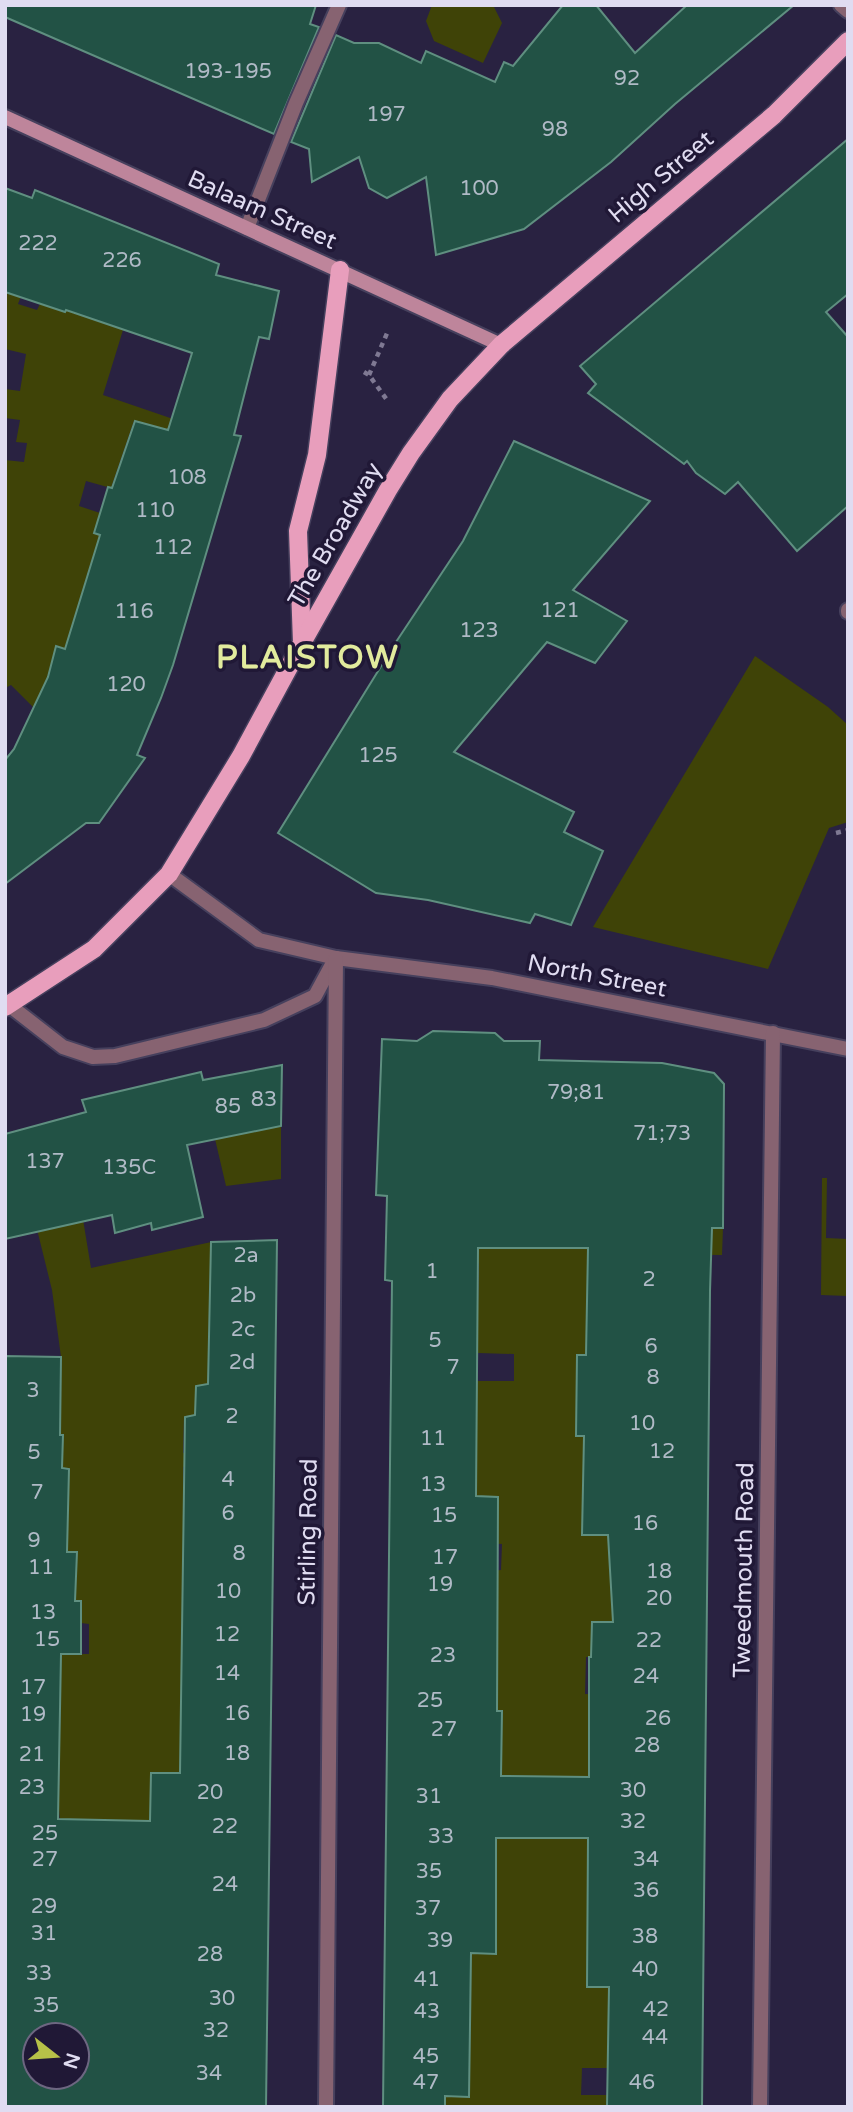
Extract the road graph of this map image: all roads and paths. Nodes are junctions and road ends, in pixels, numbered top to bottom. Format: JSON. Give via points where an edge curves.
{"nodes":[{"id":1,"x":339,"y":5,"type":"edge"},
{"id":2,"x":841,"y":5,"type":"edge"},
{"id":3,"x":848,"y":11,"type":"edge"},
{"id":4,"x":848,"y":41,"type":"edge"},
{"id":5,"x":5,"y":117,"type":"edge"},
{"id":6,"x":247,"y":228,"type":"junction"},
{"id":7,"x":340,"y":270,"type":"junction"},
{"id":8,"x":390,"y":328,"type":"dead end"},
{"id":9,"x":501,"y":345,"type":"junction"},
{"id":10,"x":358,"y":369,"type":"dead end"},
{"id":11,"x":369,"y":375,"type":"junction"},
{"id":12,"x":387,"y":400,"type":"dead end"},
{"id":13,"x":302,"y":643,"type":"junction"},
{"id":14,"x":848,"y":830,"type":"edge"},
{"id":15,"x":836,"y":833,"type":"dead end"},
{"id":16,"x":169,"y":874,"type":"junction"},
{"id":17,"x":336,"y":958,"type":"junction"},
{"id":18,"x":7,"y":1006,"type":"edge"},
{"id":19,"x":773,"y":1033,"type":"junction"},
{"id":20,"x":848,"y":1049,"type":"edge"},
{"id":21,"x":326,"y":2107,"type":"edge"},
{"id":22,"x":760,"y":2107,"type":"edge"}],
"edges":[{"from":1,"to":6,"type":"street"},
{"from":2,"to":3,"type":"street"},
{"from":4,"to":9,"type":"main road","name":"High Street","via":[[775,115]]},
{"from":5,"to":6,"type":"main road","name":"Balaam Street"},
{"from":6,"to":7,"type":"main road","name":"Balaam Street"},
{"from":7,"to":9,"type":"main road","name":"Balaam Street"},
{"from":7,"to":13,"type":"main road","via":[[317,455],[298,531]]},
{"from":8,"to":11,"type":"path"},
{"from":9,"to":13,"type":"main road","name":"The Broadway","via":[[450,399],[411,453]]},
{"from":10,"to":11,"type":"path"},
{"from":11,"to":12,"type":"path"},
{"from":13,"to":16,"type":"main road","name":"The Broadway","via":[[241,756]]},
{"from":14,"to":15,"type":"path"},
{"from":16,"to":17,"type":"street","name":"North Street","via":[[259,940]]},
{"from":16,"to":18,"type":"main road","via":[[94,949]]},
{"from":17,"to":18,"type":"street","via":[[315,996],[264,1020],[116,1056],[93,1057],[63,1047]]},
{"from":17,"to":19,"type":"street","name":"North Street","via":[[492,978]]},
{"from":17,"to":21,"type":"street","name":"Stirling Road"},
{"from":19,"to":20,"type":"street","name":"North Street"},
{"from":19,"to":22,"type":"street","name":"Tweedmouth Road"}]}
